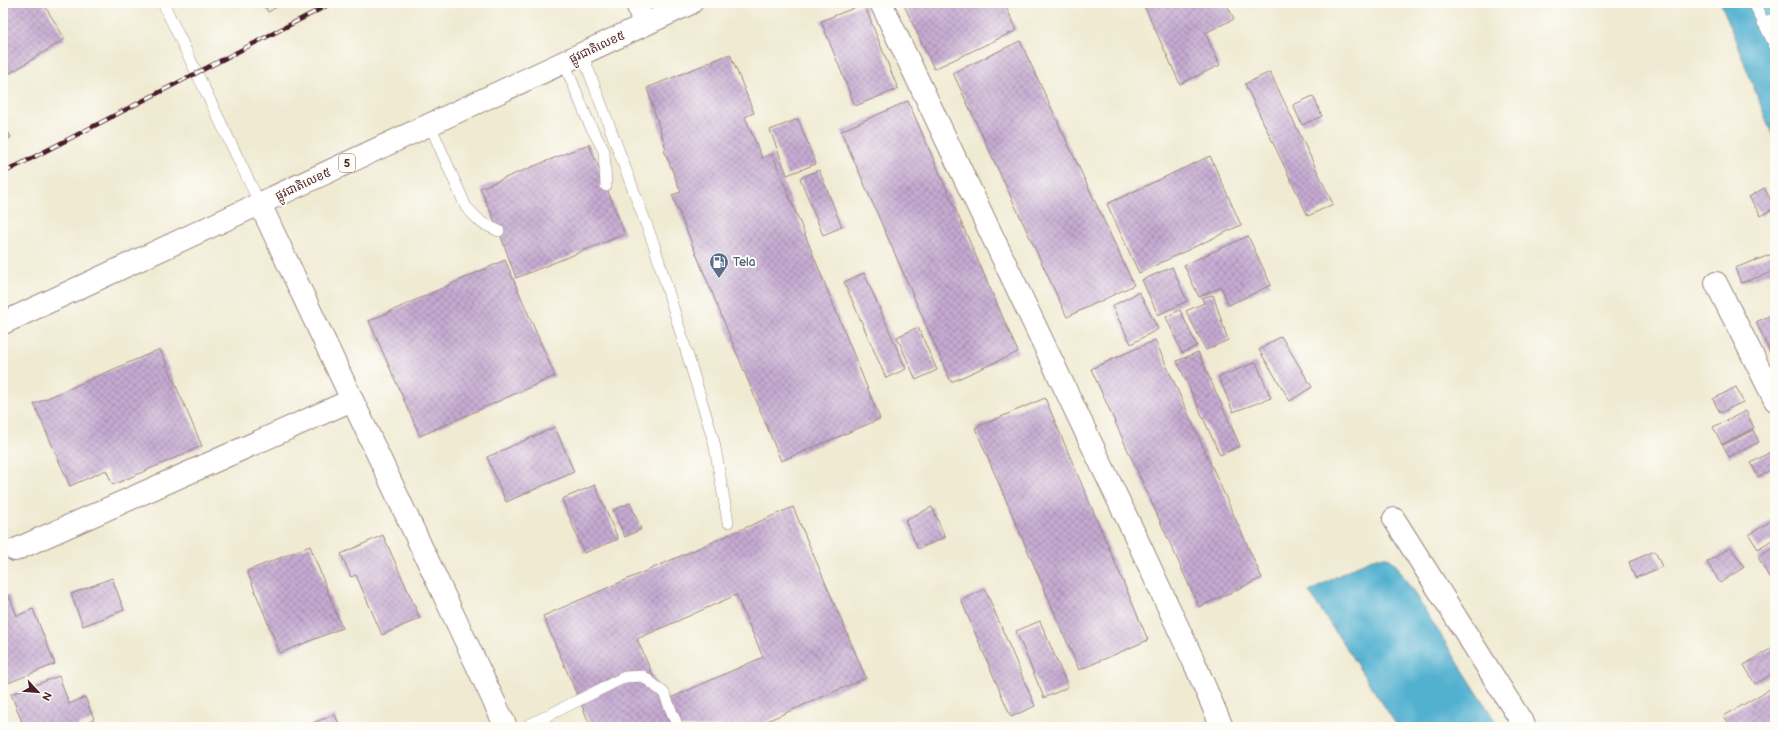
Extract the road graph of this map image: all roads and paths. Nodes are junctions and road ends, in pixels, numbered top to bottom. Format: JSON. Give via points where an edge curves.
{"nodes":[{"id":1,"x":163,"y":3,"type":"edge"},
{"id":2,"x":637,"y":3,"type":"edge"},
{"id":3,"x":691,"y":3,"type":"edge"},
{"id":4,"x":881,"y":3,"type":"edge"},
{"id":5,"x":1754,"y":3,"type":"edge"},
{"id":6,"x":1775,"y":18,"type":"edge"},
{"id":7,"x":1763,"y":23,"type":"junction"},
{"id":8,"x":644,"y":25,"type":"junction"},
{"id":9,"x":1775,"y":46,"type":"edge"},
{"id":10,"x":573,"y":58,"type":"junction"},
{"id":11,"x":430,"y":124,"type":"junction"},
{"id":12,"x":606,"y":186,"type":"dead end"},
{"id":13,"x":260,"y":204,"type":"junction"},
{"id":14,"x":499,"y":231,"type":"dead end"},
{"id":15,"x":1716,"y":283,"type":"dead end"},
{"id":16,"x":3,"y":323,"type":"edge"},
{"id":17,"x":352,"y":400,"type":"junction"},
{"id":18,"x":1775,"y":400,"type":"edge"},
{"id":19,"x":1394,"y":519,"type":"dead end"},
{"id":20,"x":728,"y":522,"type":"dead end"},
{"id":21,"x":15,"y":550,"type":"dead end"},
{"id":22,"x":506,"y":727,"type":"edge"},
{"id":23,"x":525,"y":727,"type":"edge"},
{"id":24,"x":678,"y":727,"type":"edge"},
{"id":25,"x":1222,"y":727,"type":"edge"},
{"id":26,"x":1525,"y":727,"type":"edge"}],
"edges":[{"from":1,"to":13,"type":"lane"},
{"from":2,"to":8,"type":"main road"},
{"from":3,"to":8,"type":"main road","name":"ផ្លូវជាតិលេខ៥","number":"5"},
{"from":4,"to":25,"type":"main road","via":[[1136,538]]},
{"from":5,"to":7,"type":"lane"},
{"from":6,"to":7,"type":"lane"},
{"from":7,"to":9,"type":"lane"},
{"from":8,"to":10,"type":"main road","name":"ផ្លូវជាតិលេខ៥","number":"5"},
{"from":10,"to":11,"type":"main road","name":"ផ្លូវជាតិលេខ៥","number":"5"},
{"from":10,"to":12,"type":"lane","via":[[589,123],[604,151]]},
{"from":10,"to":20,"type":"lane","via":[[657,252],[714,442]]},
{"from":11,"to":13,"type":"main road","name":"ផ្លូវជាតិលេខ៥","number":"5"},
{"from":11,"to":14,"type":"lane","via":[[466,207],[482,223]]},
{"from":13,"to":16,"type":"main road","name":"ផ្លូវជាតិលេខ៥","number":"5"},
{"from":13,"to":17,"type":"main road"},
{"from":15,"to":18,"type":"main road"},
{"from":17,"to":21,"type":"main road"},
{"from":17,"to":22,"type":"main road"},
{"from":19,"to":26,"type":"main road"},
{"from":23,"to":24,"type":"lane","via":[[625,677],[643,676],[664,693]]}]}
